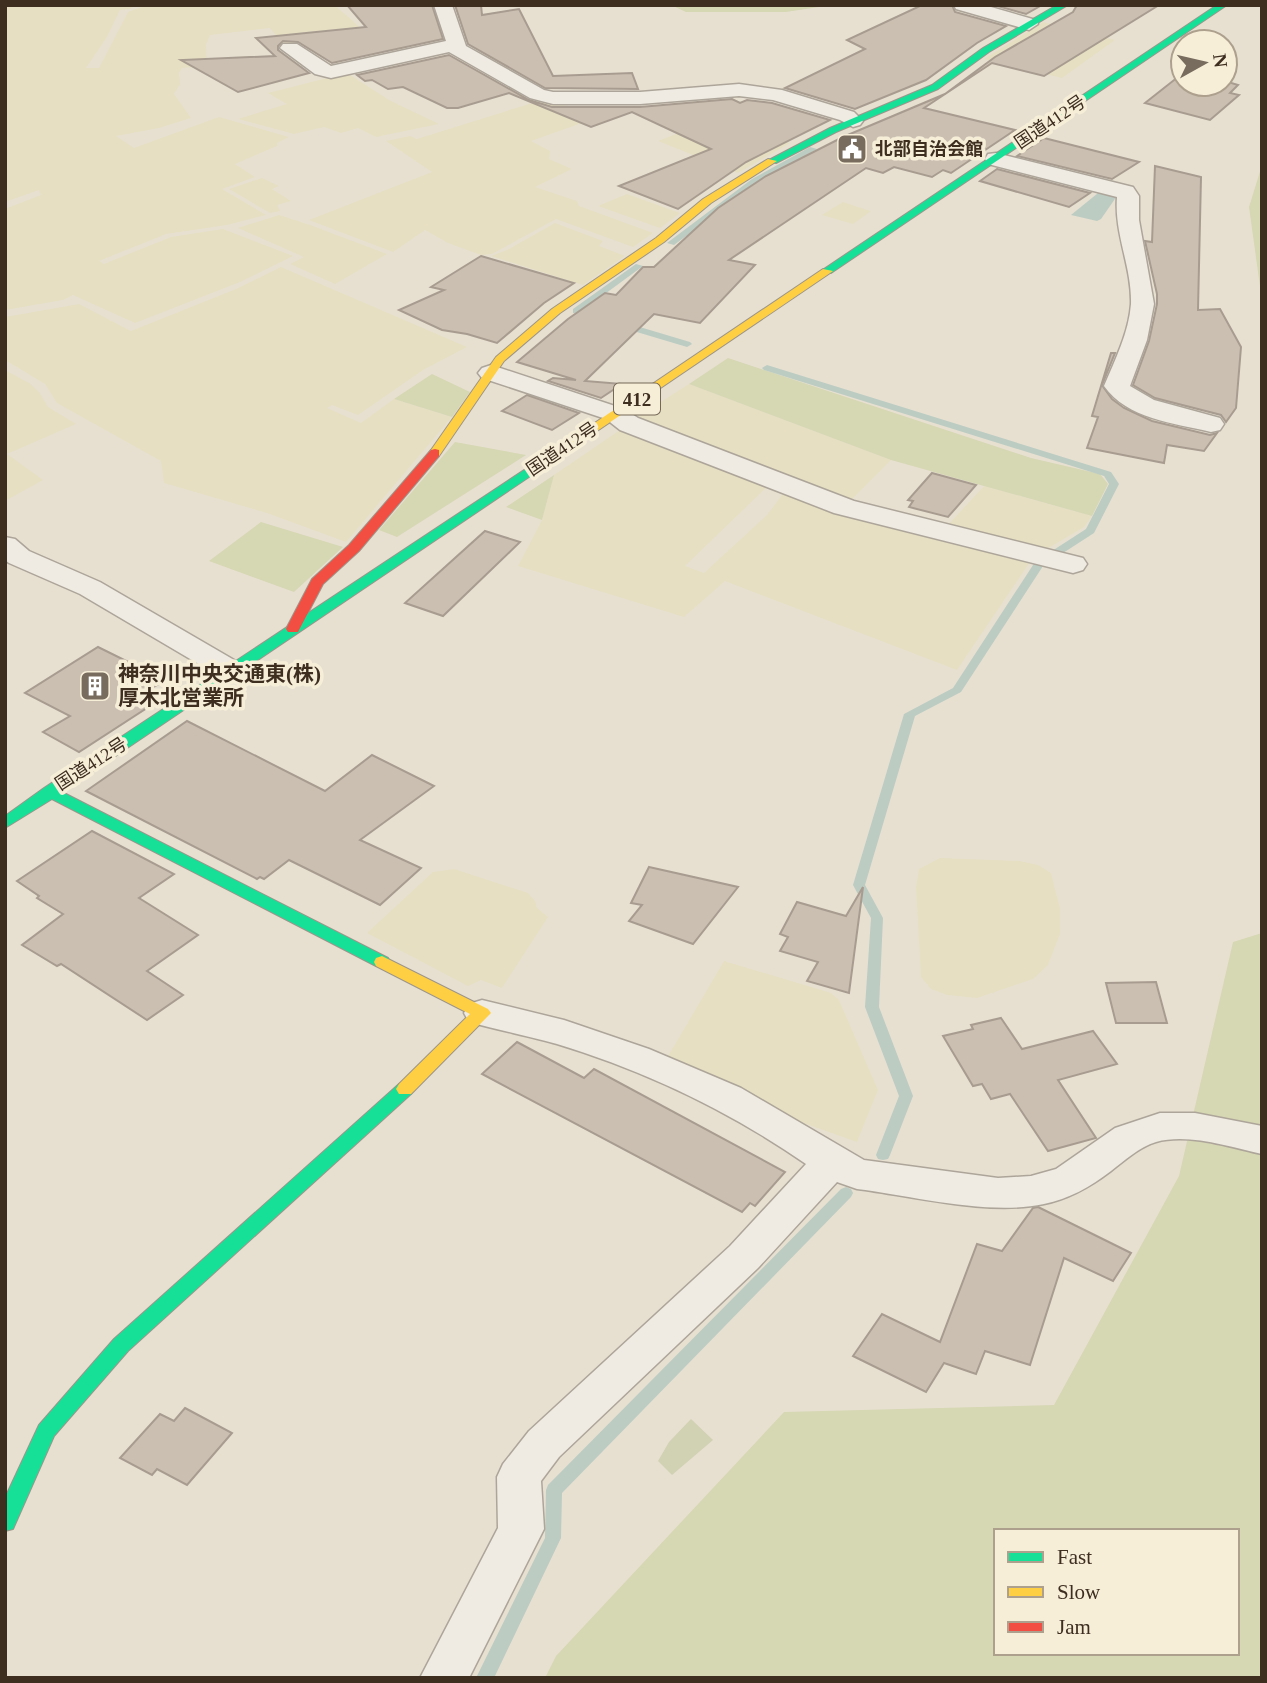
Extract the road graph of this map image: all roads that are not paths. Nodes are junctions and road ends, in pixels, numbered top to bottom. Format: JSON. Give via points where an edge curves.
{"nodes":[{"id":1,"x":443,"y":5,"type":"edge"},
{"id":2,"x":963,"y":5,"type":"edge"},
{"id":3,"x":1064,"y":5,"type":"edge"},
{"id":4,"x":1223,"y":5,"type":"edge"},
{"id":5,"x":1029,"y":24,"type":"junction"},
{"id":6,"x":454,"y":46,"type":"junction"},
{"id":7,"x":290,"y":48,"type":"dead end"},
{"id":8,"x":853,"y":121,"type":"junction"},
{"id":9,"x":996,"y":159,"type":"junction"},
{"id":10,"x":491,"y":373,"type":"junction"},
{"id":11,"x":615,"y":414,"type":"junction"},
{"id":12,"x":1212,"y":424,"type":"dead end"},
{"id":13,"x":5,"y":545,"type":"edge"},
{"id":14,"x":1060,"y":560,"type":"dead end"},
{"id":15,"x":293,"y":629,"type":"junction"},
{"id":16,"x":230,"y":670,"type":"junction"},
{"id":17,"x":49,"y":791,"type":"junction"},
{"id":18,"x":5,"y":823,"type":"edge"},
{"id":19,"x":482,"y":1013,"type":"junction"},
{"id":20,"x":1262,"y":1140,"type":"edge"},
{"id":21,"x":832,"y":1162,"type":"junction"},
{"id":22,"x":5,"y":1522,"type":"edge"},
{"id":23,"x":444,"y":1678,"type":"edge"}],
"edges":[{"from":1,"to":6,"type":"street","via":[[452,23]]},
{"from":2,"to":5,"type":"street"},
{"from":3,"to":5,"type":"main road"},
{"from":4,"to":9,"type":"main road","name":"国道412号","number":"412"},
{"from":5,"to":8,"type":"main road","via":[[934,87]]},
{"from":6,"to":7,"type":"street","via":[[331,72]]},
{"from":6,"to":8,"type":"street","via":[[542,96],[629,98],[739,90],[792,99]]},
{"from":8,"to":10,"type":"main road","via":[[779,156],[722,190],[660,240],[556,311],[500,359]]},
{"from":9,"to":11,"type":"main road","name":"国道412号","number":"412"},
{"from":9,"to":12,"type":"street","via":[[1125,192],[1125,214],[1143,295],[1119,392],[1133,402]]},
{"from":10,"to":11,"type":"street"},
{"from":10,"to":15,"type":"main road","via":[[410,485],[317,582]]},
{"from":11,"to":14,"type":"street","via":[[629,424],[844,507]]},
{"from":11,"to":15,"type":"main road","name":"国道412号","number":"412"},
{"from":13,"to":16,"type":"street","via":[[19,557],[90,588]]},
{"from":15,"to":16,"type":"main road","name":"国道412号","number":"412"},
{"from":16,"to":17,"type":"main road","name":"国道412号","number":"412"},
{"from":17,"to":18,"type":"main road","name":"国道412号","number":"412"},
{"from":17,"to":19,"type":"main road"},
{"from":19,"to":21,"type":"street","via":[[636,1058],[728,1098]]},
{"from":19,"to":22,"type":"main road","via":[[410,1084],[121,1345],[46,1431]]},
{"from":20,"to":21,"type":"street","via":[[1195,1126],[1146,1132],[1132,1136],[1072,1179],[1049,1189],[1019,1192],[857,1174]]},
{"from":21,"to":23,"type":"street","via":[[744,1257],[544,1444],[519,1477],[521,1529]]}]}
